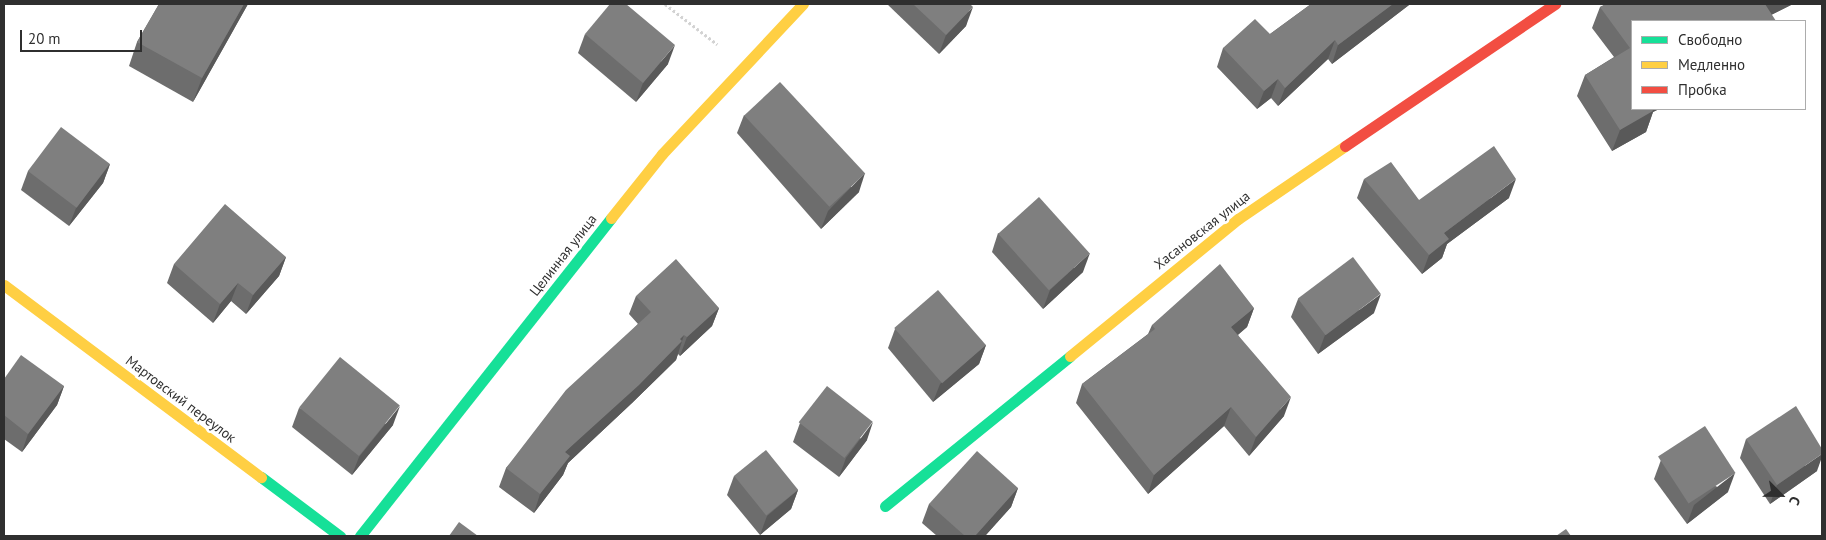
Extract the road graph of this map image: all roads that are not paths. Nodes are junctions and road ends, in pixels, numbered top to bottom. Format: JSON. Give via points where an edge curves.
{"nodes":[{"id":1,"x":803,"y":4,"type":"edge"},
{"id":2,"x":1555,"y":4,"type":"edge"},
{"id":3,"x":4,"y":285,"type":"edge"},
{"id":4,"x":885,"y":506,"type":"dead end"},
{"id":5,"x":340,"y":536,"type":"edge"},
{"id":6,"x":360,"y":536,"type":"edge"}],
"edges":[{"from":1,"to":6,"type":"street","name":"Целинная улица","via":[[662,154]]},
{"from":2,"to":4,"type":"street","name":"Хасановская улица","via":[[1238,219]]},
{"from":3,"to":5,"type":"street","name":"Мартовский переулок"}]}
